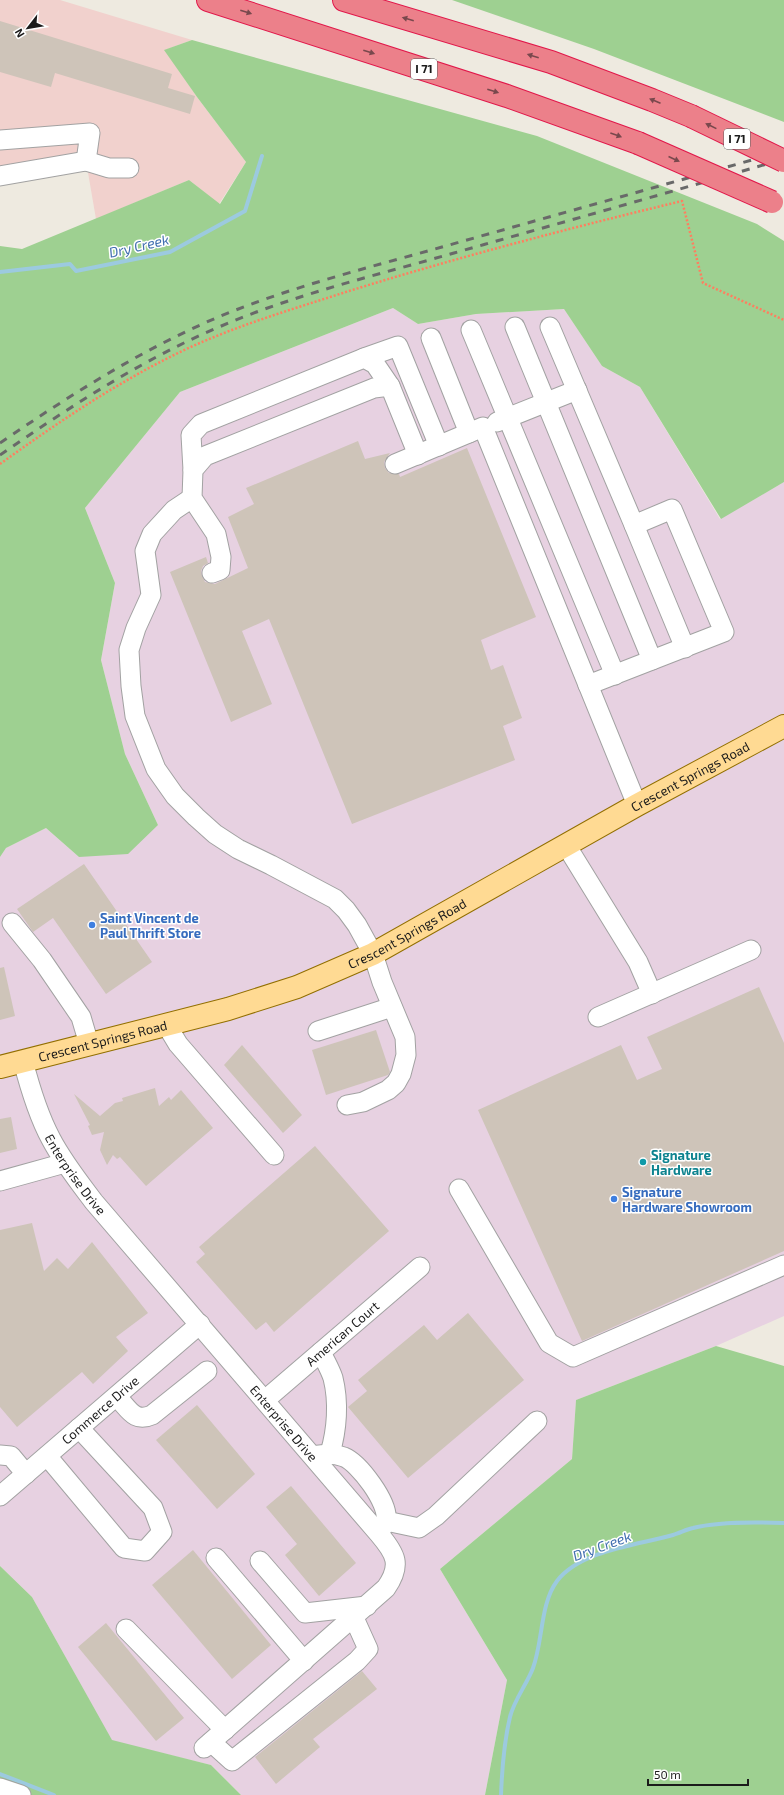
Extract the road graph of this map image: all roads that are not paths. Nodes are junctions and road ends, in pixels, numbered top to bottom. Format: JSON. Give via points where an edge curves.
{"nodes":[{"id":1,"x":208,"y":0,"type":"edge"},
{"id":2,"x":344,"y":0,"type":"edge"},
{"id":3,"x":0,"y":140,"type":"edge"},
{"id":4,"x":86,"y":161,"type":"junction"},
{"id":5,"x":784,"y":161,"type":"edge"},
{"id":6,"x":129,"y":168,"type":"dead end"},
{"id":7,"x":0,"y":176,"type":"edge"},
{"id":8,"x":778,"y":206,"type":"edge"},
{"id":9,"x":515,"y":327,"type":"dead end"},
{"id":10,"x":550,"y":327,"type":"dead end"},
{"id":11,"x":471,"y":330,"type":"dead end"},
{"id":12,"x":431,"y":338,"type":"dead end"},
{"id":13,"x":364,"y":358,"type":"junction"},
{"id":14,"x":390,"y":386,"type":"junction"},
{"id":15,"x":577,"y":390,"type":"junction"},
{"id":16,"x":547,"y":402,"type":"junction"},
{"id":17,"x":508,"y":418,"type":"junction"},
{"id":18,"x":476,"y":430,"type":"junction"},
{"id":19,"x":439,"y":446,"type":"junction"},
{"id":20,"x":418,"y":454,"type":"junction"},
{"id":21,"x":394,"y":464,"type":"dead end"},
{"id":22,"x":193,"y":470,"type":"junction"},
{"id":23,"x":192,"y":498,"type":"junction"},
{"id":24,"x":634,"y":525,"type":"junction"},
{"id":25,"x":212,"y":573,"type":"dead end"},
{"id":26,"x":685,"y":648,"type":"junction"},
{"id":27,"x":652,"y":660,"type":"junction"},
{"id":28,"x":615,"y":675,"type":"junction"},
{"id":29,"x":588,"y":685,"type":"junction"},
{"id":30,"x":784,"y":726,"type":"edge"},
{"id":31,"x":637,"y":805,"type":"junction"},
{"id":32,"x":566,"y":845,"type":"junction"},
{"id":33,"x":12,"y":923,"type":"dead end"},
{"id":34,"x":751,"y":950,"type":"dead end"},
{"id":35,"x":373,"y":954,"type":"junction"},
{"id":36,"x":652,"y":994,"type":"junction"},
{"id":37,"x":392,"y":1007,"type":"junction"},
{"id":38,"x":598,"y":1017,"type":"dead end"},
{"id":39,"x":166,"y":1024,"type":"junction"},
{"id":40,"x":318,"y":1031,"type":"dead end"},
{"id":41,"x":90,"y":1044,"type":"junction"},
{"id":42,"x":23,"y":1061,"type":"junction"},
{"id":43,"x":0,"y":1067,"type":"edge"},
{"id":44,"x":346,"y":1105,"type":"dead end"},
{"id":45,"x":274,"y":1155,"type":"dead end"},
{"id":46,"x":65,"y":1163,"type":"junction"},
{"id":47,"x":0,"y":1181,"type":"edge"},
{"id":48,"x":459,"y":1189,"type":"dead end"},
{"id":49,"x":784,"y":1265,"type":"edge"},
{"id":50,"x":420,"y":1267,"type":"dead end"},
{"id":51,"x":200,"y":1324,"type":"junction"},
{"id":52,"x":321,"y":1352,"type":"junction"},
{"id":53,"x":207,"y":1371,"type":"dead end"},
{"id":54,"x":117,"y":1397,"type":"junction"},
{"id":55,"x":265,"y":1400,"type":"junction"},
{"id":56,"x":537,"y":1421,"type":"dead end"},
{"id":57,"x":79,"y":1428,"type":"junction"},
{"id":58,"x":321,"y":1455,"type":"junction"},
{"id":59,"x":0,"y":1456,"type":"edge"},
{"id":60,"x":47,"y":1456,"type":"junction"},
{"id":61,"x":26,"y":1474,"type":"junction"},
{"id":62,"x":0,"y":1496,"type":"edge"},
{"id":63,"x":382,"y":1527,"type":"junction"},
{"id":64,"x":216,"y":1558,"type":"dead end"},
{"id":65,"x":260,"y":1561,"type":"dead end"},
{"id":66,"x":361,"y":1612,"type":"junction"},
{"id":67,"x":126,"y":1629,"type":"dead end"},
{"id":68,"x":304,"y":1662,"type":"junction"},
{"id":69,"x":214,"y":1740,"type":"junction"},
{"id":70,"x":0,"y":1788,"type":"edge"},
{"id":71,"x":21,"y":1795,"type":"edge"}],
"edges":[{"from":1,"to":8,"type":"highway","number":"I 71","one_way":true,"bridge":true,"via":[[507,96],[638,143]]},
{"from":5,"to":2,"type":"highway","number":"I 71","one_way":true,"bridge":true,"via":[[691,116],[551,62]]},
{"from":3,"to":4,"type":"street","via":[[90,133]]},
{"from":4,"to":6,"type":"street","via":[[109,168]]},
{"from":4,"to":7,"type":"street"},
{"from":9,"to":16,"type":"street"},
{"from":10,"to":15,"type":"street"},
{"from":11,"to":17,"type":"street"},
{"from":12,"to":18,"type":"street"},
{"from":13,"to":14,"type":"street","via":[[376,364]]},
{"from":13,"to":19,"type":"street","via":[[398,346]]},
{"from":13,"to":22,"type":"street","via":[[201,424],[191,435]]},
{"from":14,"to":20,"type":"street"},
{"from":14,"to":22,"type":"street","via":[[374,388],[205,456]]},
{"from":15,"to":16,"type":"street"},
{"from":15,"to":24,"type":"street"},
{"from":16,"to":17,"type":"street"},
{"from":16,"to":27,"type":"street"},
{"from":17,"to":18,"type":"street"},
{"from":17,"to":28,"type":"street"},
{"from":18,"to":19,"type":"street"},
{"from":18,"to":29,"type":"street"},
{"from":19,"to":20,"type":"street"},
{"from":20,"to":21,"type":"street"},
{"from":22,"to":23,"type":"street"},
{"from":23,"to":25,"type":"street","via":[[216,534],[221,557],[220,570]]},
{"from":23,"to":35,"type":"street","via":[[174,510],[152,534],[145,551],[151,596],[129,650],[135,716],[143,740],[156,769],[176,796],[214,834],[335,899],[357,925]]},
{"from":24,"to":26,"type":"street"},
{"from":24,"to":26,"type":"street","via":[[672,509],[724,632]]},
{"from":26,"to":27,"type":"street"},
{"from":27,"to":28,"type":"street"},
{"from":28,"to":29,"type":"street"},
{"from":29,"to":31,"type":"street"},
{"from":30,"to":31,"type":"main road","name":"Crescent Springs Road"},
{"from":31,"to":32,"type":"main road","name":"Crescent Springs Road"},
{"from":32,"to":35,"type":"main road","name":"Crescent Springs Road"},
{"from":32,"to":36,"type":"street","via":[[638,962]]},
{"from":33,"to":41,"type":"street","via":[[42,960],[81,1017]]},
{"from":34,"to":36,"type":"street"},
{"from":35,"to":37,"type":"street"},
{"from":35,"to":39,"type":"main road","name":"Crescent Springs Road","via":[[284,991],[228,1009]]},
{"from":36,"to":38,"type":"street"},
{"from":37,"to":40,"type":"street"},
{"from":37,"to":44,"type":"street","via":[[405,1037],[406,1055],[401,1074],[388,1090],[363,1102]]},
{"from":39,"to":41,"type":"main road","name":"Crescent Springs Road"},
{"from":39,"to":45,"type":"street","via":[[178,1044]]},
{"from":41,"to":42,"type":"main road","name":"Crescent Springs Road"},
{"from":42,"to":43,"type":"main road","name":"Crescent Springs Road"},
{"from":42,"to":46,"type":"street","name":"Enterprise Drive","via":[[40,1116]]},
{"from":46,"to":47,"type":"street"},
{"from":46,"to":51,"type":"street","name":"Enterprise Drive","via":[[94,1202]]},
{"from":48,"to":49,"type":"street","via":[[549,1343],[573,1358]]},
{"from":50,"to":52,"type":"street","name":"American Court"},
{"from":51,"to":54,"type":"street","name":"Commerce Drive"},
{"from":51,"to":55,"type":"street","name":"Enterprise Drive"},
{"from":52,"to":55,"type":"street","name":"American Court"},
{"from":52,"to":58,"type":"street","via":[[332,1376],[336,1394],[335,1430]]},
{"from":53,"to":54,"type":"street","via":[[144,1419],[138,1418]]},
{"from":54,"to":57,"type":"street","name":"Commerce Drive"},
{"from":55,"to":58,"type":"street","name":"Enterprise Drive"},
{"from":56,"to":63,"type":"street","via":[[436,1516],[419,1528]]},
{"from":57,"to":60,"type":"street","name":"Commerce Drive"},
{"from":57,"to":60,"type":"street","via":[[153,1508],[162,1532],[145,1551],[124,1548]]},
{"from":58,"to":63,"type":"street","name":"Enterprise Drive"},
{"from":58,"to":63,"type":"street","via":[[345,1457],[371,1484],[384,1505]]},
{"from":59,"to":61,"type":"street","via":[[11,1456]]},
{"from":60,"to":61,"type":"street","name":"Commerce Drive"},
{"from":61,"to":62,"type":"street","name":"Commerce Drive"},
{"from":63,"to":66,"type":"street","name":"Enterprise Drive","via":[[394,1554],[396,1571],[386,1588]]},
{"from":64,"to":68,"type":"street"},
{"from":65,"to":66,"type":"street","via":[[305,1613]]},
{"from":66,"to":68,"type":"street","name":"Enterprise Drive"},
{"from":66,"to":69,"type":"street","via":[[368,1649],[357,1661],[232,1761]]},
{"from":67,"to":69,"type":"street"},
{"from":68,"to":69,"type":"street","name":"Enterprise Drive"},
{"from":70,"to":71,"type":"street"}]}
